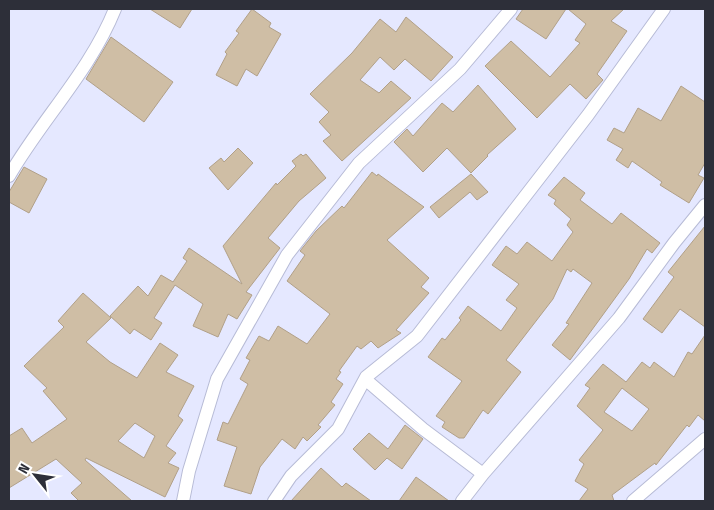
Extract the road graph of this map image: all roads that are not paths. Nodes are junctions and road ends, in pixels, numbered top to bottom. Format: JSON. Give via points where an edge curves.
{"nodes":[{"id":1,"x":115,"y":9,"type":"edge"},
{"id":2,"x":511,"y":9,"type":"edge"},
{"id":3,"x":664,"y":9,"type":"edge"},
{"id":4,"x":9,"y":176,"type":"edge"},
{"id":5,"x":705,"y":205,"type":"edge"},
{"id":6,"x":365,"y":379,"type":"junction"},
{"id":7,"x":705,"y":439,"type":"edge"},
{"id":8,"x":482,"y":474,"type":"junction"},
{"id":9,"x":638,"y":500,"type":"edge"},
{"id":10,"x":183,"y":501,"type":"edge"},
{"id":11,"x":274,"y":501,"type":"edge"},
{"id":12,"x":462,"y":501,"type":"edge"}],
"edges":[{"from":1,"to":4,"type":"street","via":[[98,46]]},
{"from":2,"to":10,"type":"street","via":[[460,69],[359,163],[287,255],[217,379]]},
{"from":3,"to":6,"type":"street","via":[[588,114],[417,336]]},
{"from":5,"to":8,"type":"street","via":[[619,318]]},
{"from":6,"to":8,"type":"street"},
{"from":6,"to":11,"type":"street","via":[[338,429],[291,476]]},
{"from":7,"to":9,"type":"street"},
{"from":8,"to":12,"type":"street"}]}
